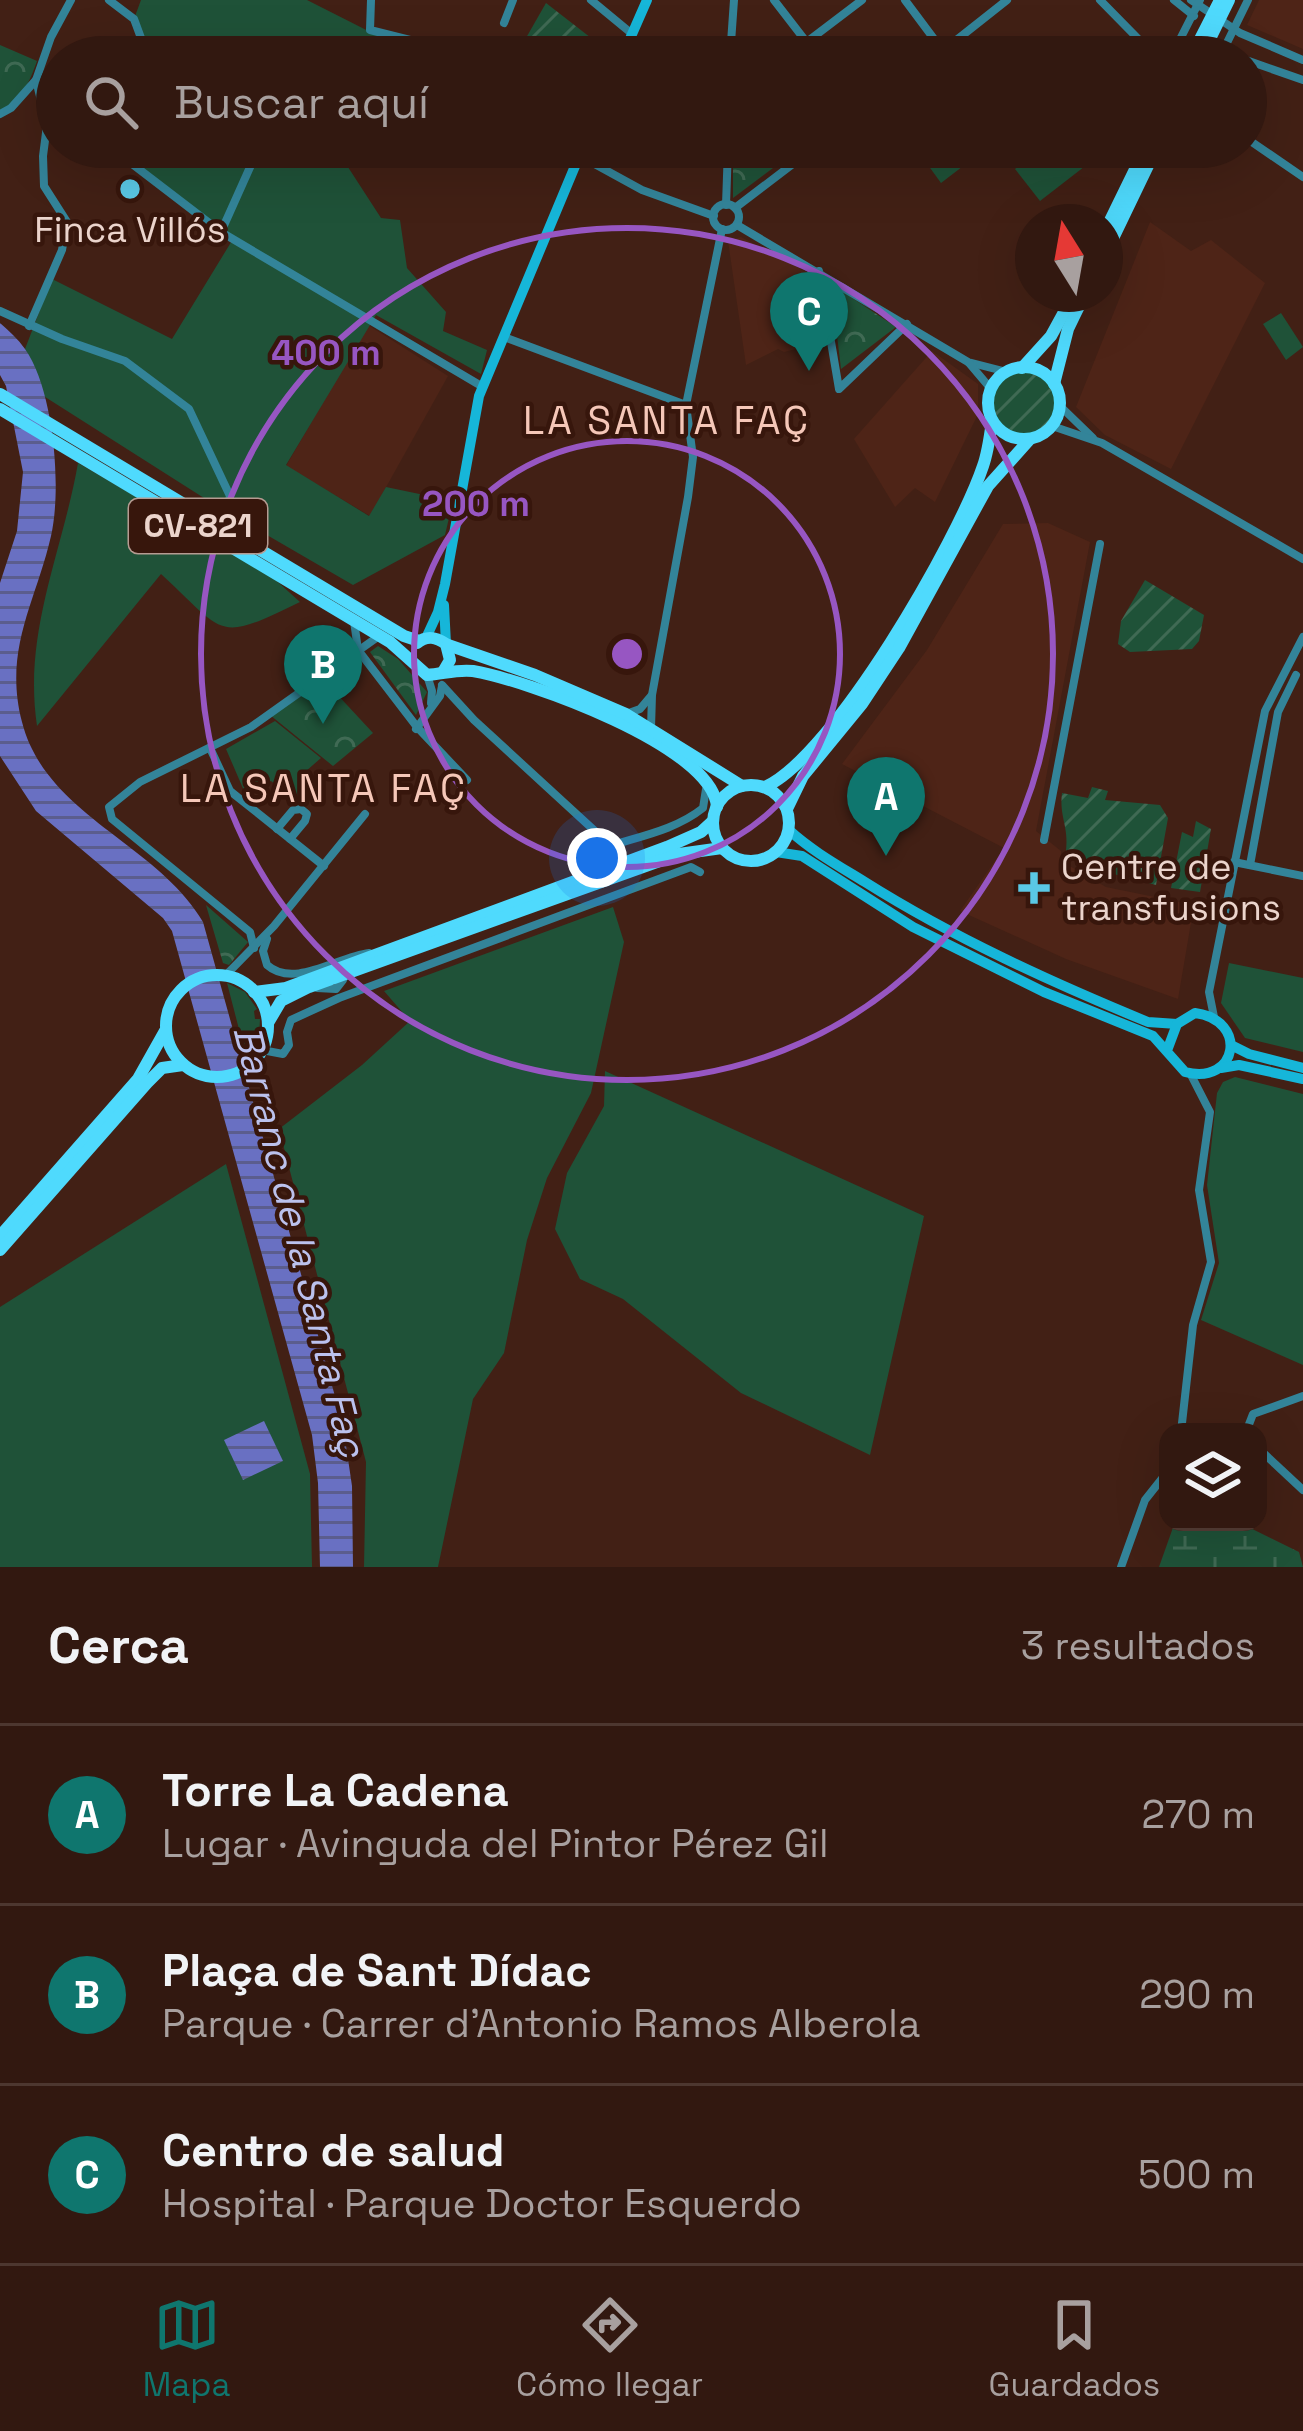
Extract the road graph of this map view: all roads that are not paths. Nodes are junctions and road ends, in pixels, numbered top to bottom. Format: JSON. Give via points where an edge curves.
{"nodes":[{"id":1,"x":71,"y":0,"type":"edge"},
{"id":2,"x":110,"y":0,"type":"edge"},
{"id":3,"x":371,"y":0,"type":"edge"},
{"id":4,"x":513,"y":0,"type":"edge"},
{"id":5,"x":591,"y":0,"type":"edge"},
{"id":6,"x":647,"y":0,"type":"edge"},
{"id":7,"x":734,"y":0,"type":"edge"},
{"id":8,"x":774,"y":0,"type":"edge"},
{"id":9,"x":862,"y":0,"type":"edge"},
{"id":10,"x":905,"y":0,"type":"edge"},
{"id":11,"x":1007,"y":0,"type":"edge"},
{"id":12,"x":1100,"y":0,"type":"edge"},
{"id":13,"x":1174,"y":0,"type":"edge"},
{"id":14,"x":1196,"y":0,"type":"edge"},
{"id":15,"x":1220,"y":0,"type":"edge"},
{"id":16,"x":1229,"y":0,"type":"edge"},
{"id":17,"x":1249,"y":0,"type":"edge"},
{"id":18,"x":1193,"y":19,"type":"junction"},
{"id":19,"x":504,"y":23,"type":"dead end"},
{"id":20,"x":633,"y":34,"type":"joint"},
{"id":21,"x":53,"y":36,"type":"edge"},
{"id":22,"x":140,"y":36,"type":"edge"},
{"id":23,"x":394,"y":36,"type":"edge"},
{"id":24,"x":731,"y":36,"type":"edge"},
{"id":25,"x":801,"y":36,"type":"edge"},
{"id":26,"x":814,"y":36,"type":"edge"},
{"id":27,"x":928,"y":36,"type":"edge"},
{"id":28,"x":962,"y":36,"type":"edge"},
{"id":29,"x":1135,"y":36,"type":"edge"},
{"id":30,"x":1183,"y":36,"type":"edge"},
{"id":31,"x":1202,"y":36,"type":"edge"},
{"id":32,"x":1211,"y":36,"type":"edge"},
{"id":33,"x":1231,"y":36,"type":"edge"},
{"id":34,"x":1249,"y":36,"type":"edge"},
{"id":35,"x":1267,"y":44,"type":"edge"},
{"id":36,"x":1303,"y":60,"type":"edge"},
{"id":37,"x":1267,"y":67,"type":"edge"},
{"id":38,"x":36,"y":80,"type":"edge"},
{"id":39,"x":1303,"y":80,"type":"edge"},
{"id":40,"x":0,"y":113,"type":"edge"},
{"id":41,"x":1267,"y":152,"type":"edge"},
{"id":42,"x":44,"y":168,"type":"edge"},
{"id":43,"x":137,"y":168,"type":"edge"},
{"id":44,"x":249,"y":168,"type":"edge"},
{"id":45,"x":574,"y":168,"type":"edge"},
{"id":46,"x":607,"y":168,"type":"edge"},
{"id":47,"x":729,"y":168,"type":"edge"},
{"id":48,"x":785,"y":168,"type":"edge"},
{"id":49,"x":1135,"y":168,"type":"edge"},
{"id":50,"x":1146,"y":168,"type":"edge"},
{"id":51,"x":1303,"y":177,"type":"edge"},
{"id":52,"x":1118,"y":204,"type":"edge"},
{"id":53,"x":730,"y":206,"type":"junction"},
{"id":54,"x":713,"y":216,"type":"junction"},
{"id":55,"x":1123,"y":217,"type":"edge"},
{"id":56,"x":736,"y":225,"type":"junction"},
{"id":57,"x":722,"y":230,"type":"junction"},
{"id":58,"x":221,"y":232,"type":"junction"},
{"id":59,"x":819,"y":271,"type":"junction"},
{"id":60,"x":0,"y":311,"type":"edge"},
{"id":61,"x":1064,"y":312,"type":"edge"},
{"id":62,"x":1076,"y":312,"type":"edge"},
{"id":63,"x":908,"y":324,"type":"junction"},
{"id":64,"x":29,"y":326,"type":"junction"},
{"id":65,"x":504,"y":337,"type":"junction"},
{"id":66,"x":968,"y":362,"type":"junction"},
{"id":67,"x":1022,"y":368,"type":"junction"},
{"id":68,"x":1007,"y":372,"type":"junction"},
{"id":69,"x":1054,"y":384,"type":"junction"},
{"id":70,"x":483,"y":387,"type":"junction"},
{"id":71,"x":991,"y":389,"type":"junction"},
{"id":72,"x":0,"y":394,"type":"edge"},
{"id":73,"x":686,"y":405,"type":"junction"},
{"id":74,"x":1060,"y":406,"type":"junction"},
{"id":75,"x":0,"y":409,"type":"edge"},
{"id":76,"x":992,"y":421,"type":"junction"},
{"id":77,"x":1052,"y":426,"type":"junction"},
{"id":78,"x":1030,"y":439,"type":"junction"},
{"id":79,"x":1094,"y":439,"type":"junction"},
{"id":80,"x":227,"y":505,"type":"junction"},
{"id":81,"x":203,"y":517,"type":"junction"},
{"id":82,"x":227,"y":531,"type":"junction"},
{"id":83,"x":1100,"y":544,"type":"dead end"},
{"id":84,"x":1303,"y":559,"type":"edge"},
{"id":85,"x":445,"y":584,"type":"junction"},
{"id":86,"x":354,"y":621,"type":"junction"},
{"id":87,"x":379,"y":636,"type":"junction"},
{"id":88,"x":1303,"y":637,"type":"edge"},
{"id":89,"x":423,"y":639,"type":"junction"},
{"id":90,"x":447,"y":645,"type":"junction"},
{"id":91,"x":358,"y":650,"type":"junction"},
{"id":92,"x":412,"y":658,"type":"junction"},
{"id":93,"x":1285,"y":668,"type":"junction"},
{"id":94,"x":437,"y":677,"type":"junction"},
{"id":95,"x":1300,"y":677,"type":"edge"},
{"id":96,"x":652,"y":695,"type":"junction"},
{"id":97,"x":430,"y":708,"type":"junction"},
{"id":98,"x":626,"y":714,"type":"junction"},
{"id":99,"x":416,"y":728,"type":"junction"},
{"id":100,"x":651,"y":728,"type":"junction"},
{"id":101,"x":210,"y":748,"type":"junction"},
{"id":102,"x":700,"y":776,"type":"junction"},
{"id":103,"x":467,"y":780,"type":"dead end"},
{"id":104,"x":742,"y":786,"type":"junction"},
{"id":105,"x":765,"y":787,"type":"junction"},
{"id":106,"x":787,"y":809,"type":"junction"},
{"id":107,"x":365,"y":814,"type":"dead end"},
{"id":108,"x":715,"y":814,"type":"junction"},
{"id":109,"x":277,"y":829,"type":"junction"},
{"id":110,"x":789,"y":830,"type":"junction"},
{"id":111,"x":290,"y":839,"type":"junction"},
{"id":112,"x":1044,"y":840,"type":"dead end"},
{"id":113,"x":722,"y":848,"type":"junction"},
{"id":114,"x":776,"y":852,"type":"junction"},
{"id":115,"x":1234,"y":862,"type":"junction"},
{"id":116,"x":1250,"y":865,"type":"junction"},
{"id":117,"x":323,"y":866,"type":"junction"},
{"id":118,"x":700,"y":872,"type":"dead end"},
{"id":119,"x":1303,"y":876,"type":"edge"},
{"id":120,"x":271,"y":930,"type":"junction"},
{"id":121,"x":250,"y":932,"type":"junction"},
{"id":122,"x":254,"y":948,"type":"junction"},
{"id":123,"x":376,"y":952,"type":"junction"},
{"id":124,"x":368,"y":965,"type":"junction"},
{"id":125,"x":223,"y":976,"type":"junction"},
{"id":126,"x":309,"y":987,"type":"junction"},
{"id":127,"x":254,"y":992,"type":"junction"},
{"id":128,"x":1209,"y":992,"type":"junction"},
{"id":129,"x":338,"y":994,"type":"junction"},
{"id":130,"x":1196,"y":1013,"type":"junction"},
{"id":131,"x":1214,"y":1017,"type":"junction"},
{"id":132,"x":268,"y":1023,"type":"junction"},
{"id":133,"x":1177,"y":1024,"type":"junction"},
{"id":134,"x":165,"y":1030,"type":"junction"},
{"id":135,"x":1231,"y":1045,"type":"junction"},
{"id":136,"x":1168,"y":1048,"type":"junction"},
{"id":137,"x":262,"y":1050,"type":"junction"},
{"id":138,"x":183,"y":1065,"type":"junction"},
{"id":139,"x":1303,"y":1069,"type":"edge"},
{"id":140,"x":1216,"y":1071,"type":"junction"},
{"id":141,"x":1191,"y":1075,"type":"junction"},
{"id":142,"x":1303,"y":1079,"type":"edge"},
{"id":143,"x":1204,"y":1098,"type":"junction"},
{"id":144,"x":0,"y":1236,"type":"edge"},
{"id":145,"x":0,"y":1250,"type":"edge"},
{"id":146,"x":1303,"y":1396,"type":"edge"},
{"id":147,"x":1181,"y":1423,"type":"edge"},
{"id":148,"x":1249,"y":1423,"type":"edge"},
{"id":149,"x":1267,"y":1456,"type":"edge"},
{"id":150,"x":1159,"y":1482,"type":"edge"},
{"id":151,"x":1303,"y":1490,"type":"edge"},
{"id":152,"x":1121,"y":1567,"type":"edge"}],
"edges":[{"from":1,"to":21,"type":"street"},
{"from":2,"to":22,"type":"street","via":[[134,19]]},
{"from":3,"to":23,"type":"street","via":[[370,30]]},
{"from":4,"to":19,"type":"street"},
{"from":5,"to":20,"type":"street"},
{"from":6,"to":20,"type":"main road"},
{"from":7,"to":24,"type":"street"},
{"from":8,"to":25,"type":"street"},
{"from":9,"to":26,"type":"street"},
{"from":10,"to":27,"type":"street"},
{"from":11,"to":28,"type":"street"},
{"from":12,"to":29,"type":"street"},
{"from":13,"to":18,"type":"street"},
{"from":14,"to":18,"type":"street"},
{"from":14,"to":34,"type":"street"},
{"from":15,"to":31,"type":"main road"},
{"from":16,"to":32,"type":"main road"},
{"from":17,"to":33,"type":"street"},
{"from":18,"to":30,"type":"street"},
{"from":35,"to":36,"type":"street"},
{"from":37,"to":39,"type":"street"},
{"from":38,"to":40,"type":"street"},
{"from":41,"to":51,"type":"street"},
{"from":42,"to":64,"type":"street","via":[[44,186],[67,222]]},
{"from":43,"to":58,"type":"street"},
{"from":44,"to":58,"type":"street"},
{"from":45,"to":65,"type":"main road"},
{"from":46,"to":54,"type":"street"},
{"from":47,"to":53,"type":"street"},
{"from":48,"to":53,"type":"street"},
{"from":49,"to":52,"type":"main road"},
{"from":50,"to":55,"type":"main road"},
{"from":53,"to":54,"type":"street"},
{"from":53,"to":56,"type":"street"},
{"from":54,"to":57,"type":"street"},
{"from":56,"to":57,"type":"street"},
{"from":56,"to":59,"type":"street"},
{"from":57,"to":73,"type":"street"},
{"from":58,"to":70,"type":"street"},
{"from":59,"to":63,"type":"street"},
{"from":59,"to":63,"type":"street","via":[[839,389]]},
{"from":60,"to":64,"type":"street"},
{"from":61,"to":67,"type":"main road"},
{"from":62,"to":69,"type":"main road"},
{"from":63,"to":66,"type":"street"},
{"from":64,"to":80,"type":"street","via":[[125,362],[189,409],[230,496]]},
{"from":65,"to":70,"type":"main road"},
{"from":65,"to":73,"type":"street"},
{"from":66,"to":68,"type":"street"},
{"from":66,"to":71,"type":"street"},
{"from":67,"to":68,"type":"main road"},
{"from":67,"to":69,"type":"main road"},
{"from":68,"to":71,"type":"main road"},
{"from":69,"to":74,"type":"main road"},
{"from":70,"to":85,"type":"main road"},
{"from":71,"to":76,"type":"main road"},
{"from":72,"to":81,"type":"main road","number":"CV-821"},
{"from":73,"to":96,"type":"street","via":[[693,457]]},
{"from":74,"to":77,"type":"main road"},
{"from":74,"to":79,"type":"street"},
{"from":75,"to":86,"type":"main road","number":"CV-821"},
{"from":76,"to":78,"type":"main road","via":[[1004,434]]},
{"from":76,"to":105,"type":"main road","via":[[965,508],[880,661],[809,751]]},
{"from":77,"to":78,"type":"main road"},
{"from":77,"to":79,"type":"street"},
{"from":78,"to":106,"type":"main road","via":[[988,486],[899,648],[802,776]]},
{"from":79,"to":84,"type":"street"},
{"from":80,"to":81,"type":"street"},
{"from":80,"to":82,"type":"street"},
{"from":81,"to":82,"type":"main road","number":"CV-821"},
{"from":82,"to":89,"type":"main road","number":"CV-821","via":[[404,636]]},
{"from":83,"to":112,"type":"street"},
{"from":85,"to":89,"type":"main road"},
{"from":85,"to":90,"type":"main road"},
{"from":86,"to":87,"type":"main road","number":"CV-821"},
{"from":86,"to":91,"type":"street"},
{"from":87,"to":91,"type":"street"},
{"from":87,"to":92,"type":"main road","number":"CV-821"},
{"from":88,"to":93,"type":"street"},
{"from":89,"to":90,"type":"main road","number":"CV-821"},
{"from":89,"to":92,"type":"main road"},
{"from":90,"to":94,"type":"main road","via":[[451,660]]},
{"from":90,"to":98,"type":"main road","number":"CV-821"},
{"from":91,"to":99,"type":"street"},
{"from":91,"to":101,"type":"street"},
{"from":92,"to":94,"type":"main road","number":"CV-821"},
{"from":93,"to":95,"type":"street"},
{"from":93,"to":115,"type":"street","via":[[1264,711]]},
{"from":94,"to":97,"type":"street"},
{"from":94,"to":97,"type":"street"},
{"from":94,"to":102,"type":"main road","via":[[466,670],[557,694],[656,743]]},
{"from":94,"to":102,"type":"street","via":[[474,720],[616,844],[703,808],[708,794]]},
{"from":95,"to":116,"type":"street","via":[[1278,712]]},
{"from":96,"to":98,"type":"street"},
{"from":96,"to":100,"type":"street"},
{"from":97,"to":99,"type":"street"},
{"from":98,"to":100,"type":"main road","number":"CV-821"},
{"from":99,"to":103,"type":"street"},
{"from":100,"to":104,"type":"main road","number":"CV-821"},
{"from":101,"to":109,"type":"street","via":[[230,791]]},
{"from":101,"to":121,"type":"street","via":[[109,807],[112,819]]},
{"from":102,"to":108,"type":"main road","via":[[712,788]]},
{"from":104,"to":105,"type":"main road"},
{"from":104,"to":108,"type":"main road"},
{"from":105,"to":106,"type":"main road"},
{"from":106,"to":110,"type":"main road"},
{"from":107,"to":117,"type":"street"},
{"from":108,"to":113,"type":"main road"},
{"from":108,"to":123,"type":"main road","via":[[701,832],[668,847]]},
{"from":109,"to":111,"type":"street"},
{"from":109,"to":111,"type":"street","via":[[302,809],[305,821]]},
{"from":110,"to":114,"type":"main road"},
{"from":110,"to":133,"type":"main road","via":[[931,922],[1150,1023]]},
{"from":111,"to":117,"type":"street"},
{"from":113,"to":114,"type":"main road","via":[[748,861]]},
{"from":113,"to":124,"type":"main road","via":[[679,854]]},
{"from":114,"to":136,"type":"main road","via":[[802,856],[913,927]]},
{"from":115,"to":116,"type":"street"},
{"from":115,"to":128,"type":"street"},
{"from":116,"to":119,"type":"street"},
{"from":117,"to":120,"type":"street"},
{"from":118,"to":129,"type":"street","via":[[691,867]]},
{"from":120,"to":121,"type":"street"},
{"from":120,"to":122,"type":"street"},
{"from":120,"to":123,"type":"street","via":[[264,958],[278,973]]},
{"from":121,"to":122,"type":"street"},
{"from":122,"to":125,"type":"street"},
{"from":123,"to":127,"type":"main road","via":[[286,988]]},
{"from":124,"to":126,"type":"main road"},
{"from":124,"to":129,"type":"street","via":[[338,982]]},
{"from":125,"to":127,"type":"main road"},
{"from":125,"to":134,"type":"main road","via":[[185,986]]},
{"from":126,"to":129,"type":"street"},
{"from":126,"to":132,"type":"main road","via":[[281,1001]]},
{"from":127,"to":132,"type":"main road"},
{"from":128,"to":130,"type":"street"},
{"from":128,"to":131,"type":"street"},
{"from":129,"to":137,"type":"street","via":[[292,1020],[283,1054]]},
{"from":130,"to":131,"type":"main road"},
{"from":130,"to":133,"type":"main road"},
{"from":131,"to":135,"type":"main road"},
{"from":132,"to":137,"type":"main road"},
{"from":133,"to":136,"type":"main road"},
{"from":134,"to":138,"type":"main road"},
{"from":134,"to":144,"type":"main road","via":[[138,1079]]},
{"from":135,"to":139,"type":"main road"},
{"from":135,"to":140,"type":"main road"},
{"from":136,"to":141,"type":"main road"},
{"from":137,"to":138,"type":"main road","via":[[225,1077]]},
{"from":138,"to":145,"type":"main road","via":[[162,1068],[147,1083]]},
{"from":140,"to":141,"type":"main road"},
{"from":140,"to":142,"type":"main road","via":[[1239,1065]]},
{"from":140,"to":143,"type":"street"},
{"from":141,"to":143,"type":"street"},
{"from":143,"to":147,"type":"street","via":[[1210,1112],[1199,1190],[1211,1262],[1193,1325]]},
{"from":146,"to":148,"type":"street","via":[[1253,1414]]},
{"from":149,"to":151,"type":"street"},
{"from":150,"to":152,"type":"street"}]}
